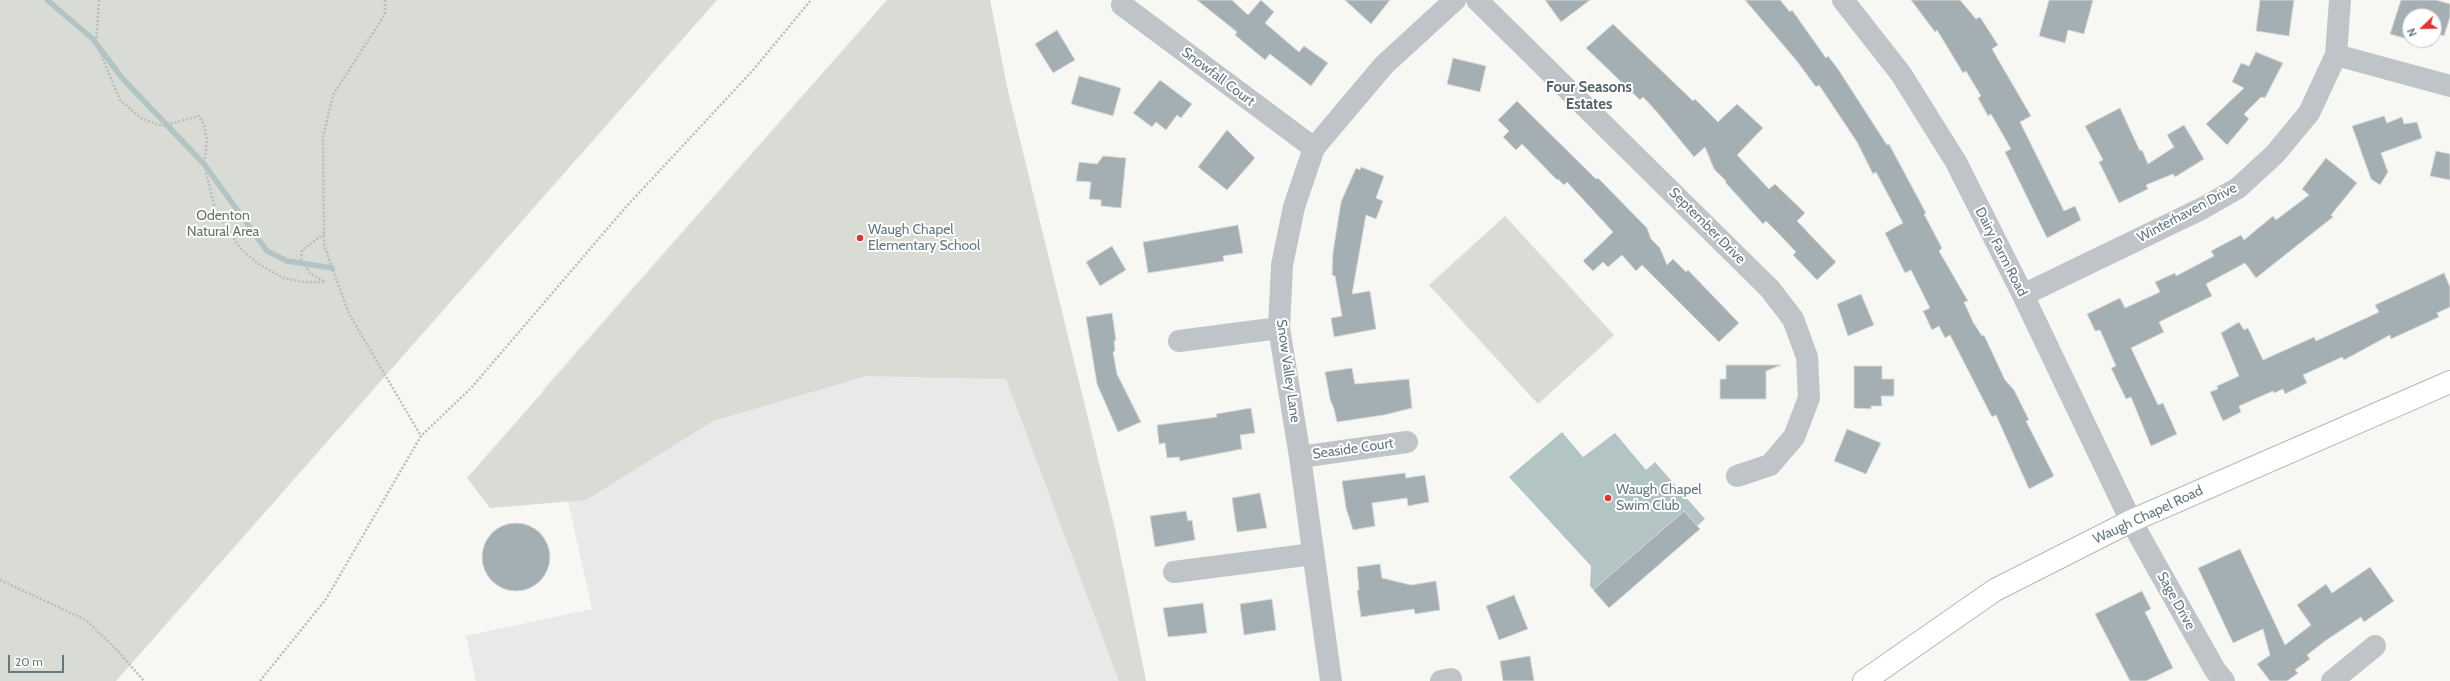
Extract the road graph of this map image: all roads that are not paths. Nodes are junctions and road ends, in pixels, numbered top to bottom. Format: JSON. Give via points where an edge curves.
{"nodes":[{"id":1,"x":1455,"y":0,"type":"edge"},
{"id":2,"x":1477,"y":0,"type":"edge"},
{"id":3,"x":1843,"y":0,"type":"edge"},
{"id":4,"x":2340,"y":0,"type":"edge"},
{"id":5,"x":1122,"y":5,"type":"dead end"},
{"id":6,"x":2336,"y":55,"type":"junction"},
{"id":7,"x":2450,"y":86,"type":"edge"},
{"id":8,"x":1314,"y":148,"type":"junction"},
{"id":9,"x":2023,"y":295,"type":"junction"},
{"id":10,"x":1279,"y":328,"type":"junction"},
{"id":11,"x":1179,"y":341,"type":"dead end"},
{"id":12,"x":2450,"y":382,"type":"edge"},
{"id":13,"x":1407,"y":442,"type":"dead end"},
{"id":14,"x":1300,"y":457,"type":"junction"},
{"id":15,"x":1737,"y":476,"type":"dead end"},
{"id":16,"x":2131,"y":520,"type":"junction"},
{"id":17,"x":1313,"y":554,"type":"junction"},
{"id":18,"x":1174,"y":572,"type":"dead end"},
{"id":19,"x":2375,"y":646,"type":"dead end"},
{"id":20,"x":1331,"y":681,"type":"edge"},
{"id":21,"x":1864,"y":681,"type":"edge"},
{"id":22,"x":2224,"y":681,"type":"edge"},
{"id":23,"x":2332,"y":681,"type":"edge"}],
"edges":[{"from":1,"to":8,"type":"street","name":"Snow Valley Lane","via":[[1384,65]]},
{"from":2,"to":15,"type":"street","name":"September Drive","via":[[1770,289],[1793,319],[1807,357],[1809,398],[1794,437],[1770,465]]},
{"from":3,"to":9,"type":"street","name":"Dairy Farm Road","via":[[1901,74],[1956,162]]},
{"from":4,"to":6,"type":"street","name":"Winterhaven Drive"},
{"from":5,"to":8,"type":"street","name":"Snowfall Court"},
{"from":6,"to":7,"type":"street"},
{"from":6,"to":9,"type":"street","name":"Winterhaven Drive","via":[[2309,112],[2275,154],[2238,188],[2203,208]]},
{"from":8,"to":10,"type":"street","name":"Snow Valley Lane","via":[[1294,207],[1282,265]]},
{"from":9,"to":16,"type":"street","name":"Dairy Farm Road"},
{"from":10,"to":11,"type":"street"},
{"from":10,"to":14,"type":"street","name":"Snow Valley Lane"},
{"from":12,"to":16,"type":"main road","name":"Waugh Chapel Road"},
{"from":13,"to":14,"type":"street","name":"Seaside Court"},
{"from":14,"to":17,"type":"street","name":"Snow Valley Lane"},
{"from":16,"to":21,"type":"main road","name":"Waugh Chapel Road","via":[[1995,590]]},
{"from":16,"to":22,"type":"street","name":"Sage Drive","via":[[2215,670]]},
{"from":17,"to":18,"type":"street"},
{"from":17,"to":20,"type":"street","name":"Snow Valley Lane"},
{"from":19,"to":23,"type":"street"}]}
